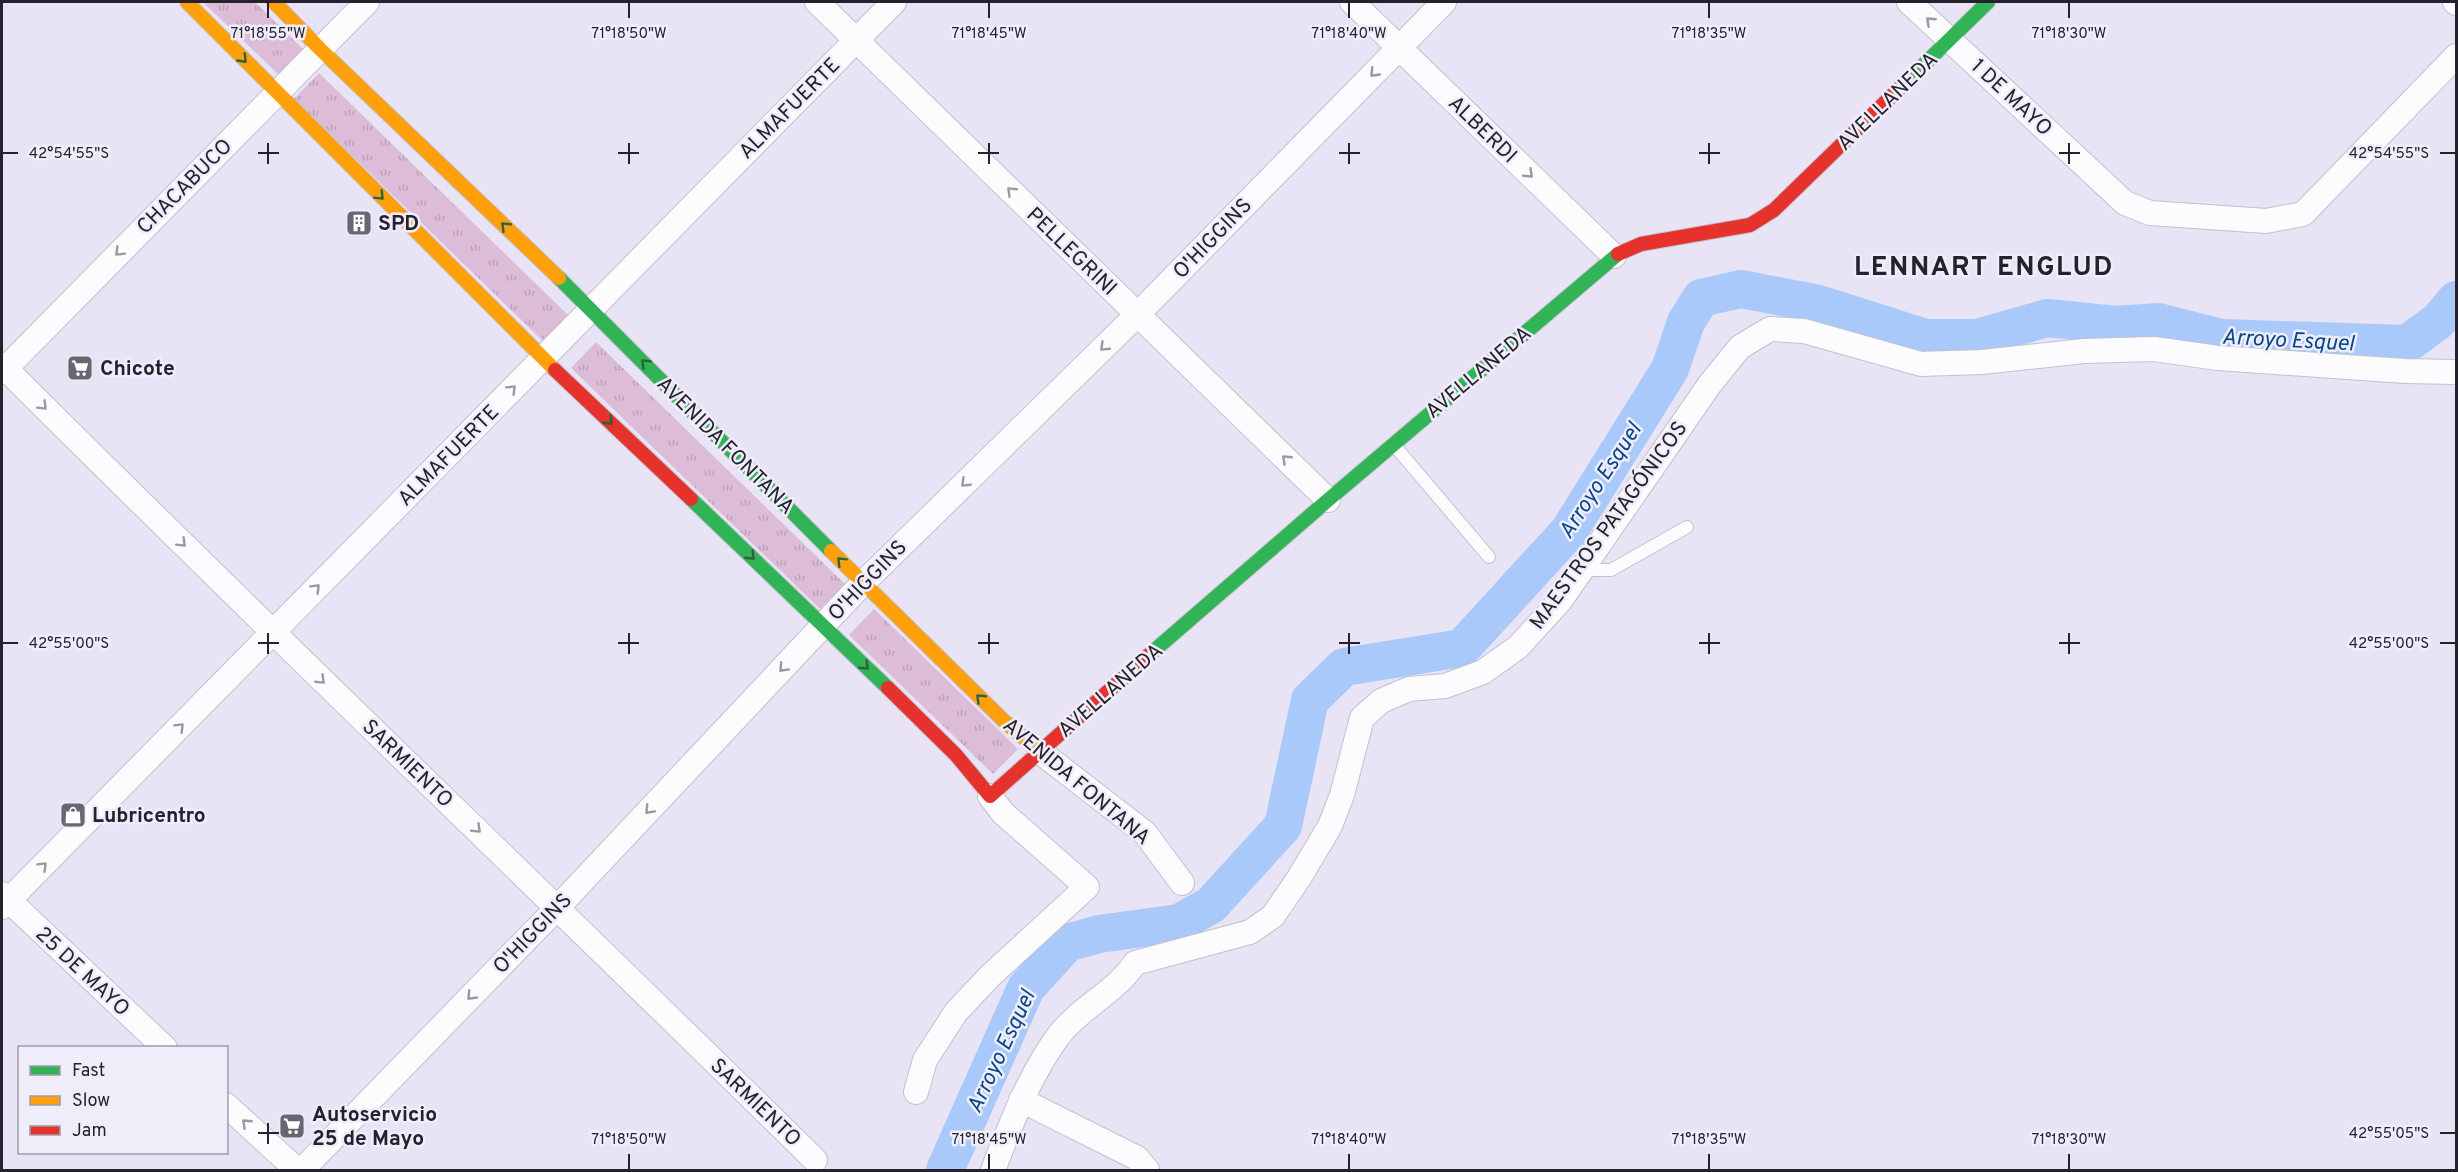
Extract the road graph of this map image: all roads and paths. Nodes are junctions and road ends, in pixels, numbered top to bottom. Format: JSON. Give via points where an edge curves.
{"nodes":[{"id":1,"x":187,"y":2,"type":"edge"},
{"id":2,"x":274,"y":2,"type":"edge"},
{"id":3,"x":367,"y":2,"type":"edge"},
{"id":4,"x":816,"y":2,"type":"edge"},
{"id":5,"x":894,"y":2,"type":"edge"},
{"id":6,"x":1352,"y":2,"type":"edge"},
{"id":7,"x":1444,"y":2,"type":"edge"},
{"id":8,"x":1909,"y":2,"type":"edge"},
{"id":9,"x":1988,"y":2,"type":"edge"},
{"id":10,"x":856,"y":40,"type":"junction"},
{"id":11,"x":1951,"y":40,"type":"junction"},
{"id":12,"x":1399,"y":47,"type":"junction"},
{"id":13,"x":320,"y":49,"type":"junction"},
{"id":14,"x":2457,"y":56,"type":"edge"},
{"id":15,"x":276,"y":93,"type":"junction"},
{"id":16,"x":1614,"y":256,"type":"junction"},
{"id":17,"x":591,"y":309,"type":"junction"},
{"id":18,"x":1137,"y":315,"type":"junction"},
{"id":19,"x":543,"y":358,"type":"junction"},
{"id":20,"x":3,"y":368,"type":"edge"},
{"id":21,"x":2457,"y":372,"type":"edge"},
{"id":22,"x":1393,"y":444,"type":"junction"},
{"id":23,"x":1328,"y":500,"type":"junction"},
{"id":24,"x":1687,"y":527,"type":"dead end"},
{"id":25,"x":1489,"y":557,"type":"dead end"},
{"id":26,"x":1581,"y":570,"type":"junction"},
{"id":27,"x":862,"y":583,"type":"junction"},
{"id":28,"x":823,"y":625,"type":"junction"},
{"id":29,"x":273,"y":633,"type":"junction"},
{"id":30,"x":1039,"y":751,"type":"junction"},
{"id":31,"x":990,"y":796,"type":"junction"},
{"id":32,"x":1182,"y":884,"type":"dead end"},
{"id":33,"x":4,"y":901,"type":"edge"},
{"id":34,"x":558,"y":907,"type":"junction"},
{"id":35,"x":164,"y":1046,"type":"edge"},
{"id":36,"x":916,"y":1092,"type":"dead end"},
{"id":37,"x":1021,"y":1101,"type":"junction"},
{"id":38,"x":228,"y":1107,"type":"edge"},
{"id":39,"x":815,"y":1160,"type":"dead end"},
{"id":40,"x":297,"y":1170,"type":"edge"},
{"id":41,"x":302,"y":1170,"type":"edge"},
{"id":42,"x":993,"y":1170,"type":"edge"},
{"id":43,"x":1147,"y":1170,"type":"edge"}],
"edges":[{"from":1,"to":15,"type":"street","one_way":true},
{"from":2,"to":13,"type":"street","name":"AVENIDA FONTANA"},
{"from":3,"to":13,"type":"street","name":"CHACABUCO"},
{"from":4,"to":10,"type":"street","name":"PELLEGRINI"},
{"from":5,"to":10,"type":"street","name":"ALMAFUERTE"},
{"from":6,"to":12,"type":"street","name":"ALBERDI"},
{"from":7,"to":12,"type":"street","name":"O'HIGGINS"},
{"from":11,"to":8,"type":"street","name":"1 DE MAYO","one_way":true},
{"from":9,"to":11,"type":"street","name":"AVELLANEDA"},
{"from":10,"to":17,"type":"street","name":"ALMAFUERTE"},
{"from":18,"to":10,"type":"street","name":"PELLEGRINI","one_way":true},
{"from":11,"to":14,"type":"street","name":"1 DE MAYO","via":[[2125,202],[2150,213],[2266,221],[2303,214]]},
{"from":11,"to":16,"type":"street","name":"AVELLANEDA","via":[[1774,210],[1750,225],[1641,244]]},
{"from":12,"to":16,"type":"street","name":"ALBERDI","one_way":true},
{"from":12,"to":18,"type":"street","name":"O'HIGGINS","one_way":true},
{"from":13,"to":15,"type":"street","name":"CHACABUCO"},
{"from":17,"to":13,"type":"street","name":"AVENIDA FONTANA","one_way":true},
{"from":15,"to":19,"type":"street","one_way":true},
{"from":15,"to":20,"type":"street","name":"CHACABUCO","one_way":true},
{"from":16,"to":22,"type":"street","name":"AVELLANEDA"},
{"from":17,"to":19,"type":"street","name":"ALMAFUERTE"},
{"from":27,"to":17,"type":"street","name":"AVENIDA FONTANA","one_way":true},
{"from":23,"to":18,"type":"street","name":"PELLEGRINI","one_way":true},
{"from":18,"to":27,"type":"street","name":"O'HIGGINS","one_way":true},
{"from":19,"to":28,"type":"street","one_way":true},
{"from":29,"to":19,"type":"street","name":"ALMAFUERTE","one_way":true},
{"from":20,"to":29,"type":"street","name":"SARMIENTO","one_way":true},
{"from":21,"to":26,"type":"street","name":"MAESTROS PATAGÓNICOS","via":[[2218,358],[2154,349],[1921,364],[1804,331],[1770,329],[1740,347],[1710,384]]},
{"from":22,"to":23,"type":"street","name":"AVELLANEDA"},
{"from":22,"to":25,"type":"lane"},
{"from":23,"to":30,"type":"street","name":"AVELLANEDA"},
{"from":24,"to":26,"type":"lane","via":[[1611,570]]},
{"from":26,"to":37,"type":"street","name":"MAESTROS PATAGÓNICOS","via":[[1518,647],[1483,672],[1445,686],[1409,689],[1382,701],[1362,718],[1330,826],[1273,916],[1250,932],[1135,963],[1127,975],[1087,1006],[1059,1035]]},
{"from":27,"to":28,"type":"street","name":"O'HIGGINS"},
{"from":30,"to":27,"type":"street","name":"AVENIDA FONTANA","one_way":true},
{"from":28,"to":31,"type":"street","one_way":true,"via":[[956,755]]},
{"from":28,"to":34,"type":"street","name":"O'HIGGINS","one_way":true},
{"from":33,"to":29,"type":"street","name":"ALMAFUERTE","one_way":true},
{"from":29,"to":34,"type":"street","name":"SARMIENTO","one_way":true},
{"from":30,"to":31,"type":"street","name":"AVELLANEDA"},
{"from":30,"to":32,"type":"street","name":"AVENIDA FONTANA","via":[[1145,833]]},
{"from":31,"to":36,"type":"street","via":[[1003,813],[1087,887],[956,1012],[925,1060]]},
{"from":33,"to":35,"type":"street","name":"25 DE MAYO"},
{"from":34,"to":39,"type":"street","name":"SARMIENTO"},
{"from":34,"to":41,"type":"street","name":"O'HIGGINS","one_way":true},
{"from":37,"to":42,"type":"street","name":"MAESTROS PATAGÓNICOS"},
{"from":37,"to":43,"type":"street","via":[[1137,1158]]},
{"from":40,"to":38,"type":"street","one_way":true}]}
